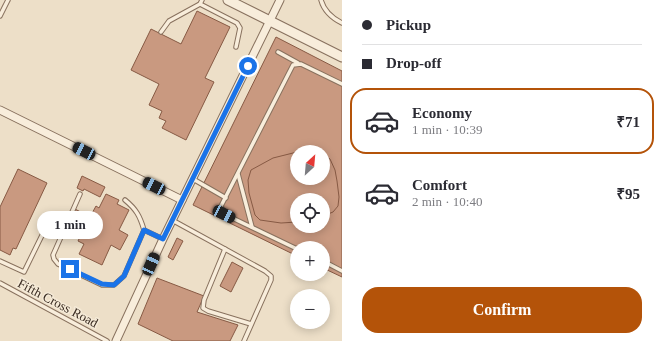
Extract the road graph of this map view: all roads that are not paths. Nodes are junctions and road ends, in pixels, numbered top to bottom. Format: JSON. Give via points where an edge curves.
{"nodes":[{"id":1,"x":8,"y":0,"type":"edge"},
{"id":2,"x":228,"y":0,"type":"edge"},
{"id":3,"x":280,"y":0,"type":"edge"},
{"id":4,"x":321,"y":0,"type":"edge"},
{"id":5,"x":201,"y":2,"type":"edge"},
{"id":6,"x":273,"y":15,"type":"junction"},
{"id":7,"x":0,"y":16,"type":"edge"},
{"id":8,"x":342,"y":23,"type":"edge"},
{"id":9,"x":161,"y":32,"type":"dead end"},
{"id":10,"x":236,"y":47,"type":"dead end"},
{"id":11,"x":278,"y":52,"type":"dead end"},
{"id":12,"x":342,"y":57,"type":"edge"},
{"id":13,"x":301,"y":64,"type":"junction"},
{"id":14,"x":342,"y":84,"type":"edge"},
{"id":15,"x":0,"y":110,"type":"edge"},
{"id":16,"x":238,"y":174,"type":"junction"},
{"id":17,"x":193,"y":179,"type":"junction"},
{"id":18,"x":80,"y":194,"type":"dead end"},
{"id":19,"x":226,"y":198,"type":"junction"},
{"id":20,"x":125,"y":200,"type":"dead end"},
{"id":21,"x":182,"y":200,"type":"junction"},
{"id":22,"x":172,"y":220,"type":"junction"},
{"id":23,"x":49,"y":221,"type":"dead end"},
{"id":24,"x":252,"y":227,"type":"junction"},
{"id":25,"x":144,"y":230,"type":"junction"},
{"id":26,"x":163,"y":239,"type":"junction"},
{"id":27,"x":290,"y":246,"type":"edge"},
{"id":28,"x":225,"y":249,"type":"junction"},
{"id":29,"x":0,"y":261,"type":"edge"},
{"id":30,"x":330,"y":264,"type":"edge"},
{"id":31,"x":342,"y":270,"type":"edge"},
{"id":32,"x":0,"y":283,"type":"edge"},
{"id":33,"x":252,"y":324,"type":"junction"},
{"id":34,"x":107,"y":341,"type":"edge"},
{"id":35,"x":116,"y":341,"type":"edge"},
{"id":36,"x":244,"y":341,"type":"edge"}],
"edges":[{"from":1,"to":7,"type":"lane"},
{"from":2,"to":6,"type":"street"},
{"from":3,"to":6,"type":"street"},
{"from":4,"to":8,"type":"lane","via":[[324,9]]},
{"from":5,"to":9,"type":"lane","via":[[169,21]]},
{"from":5,"to":10,"type":"lane","via":[[237,23],[240,28]]},
{"from":6,"to":12,"type":"street"},
{"from":6,"to":17,"type":"street"},
{"from":11,"to":13,"type":"lane"},
{"from":13,"to":14,"type":"lane"},
{"from":13,"to":16,"type":"lane","via":[[293,65],[290,69]]},
{"from":15,"to":21,"type":"street"},
{"from":16,"to":19,"type":"lane"},
{"from":16,"to":24,"type":"lane"},
{"from":17,"to":19,"type":"lane"},
{"from":17,"to":21,"type":"street"},
{"from":18,"to":25,"type":"lane","via":[[53,255],[58,264],[102,284],[114,285],[124,276]]},
{"from":19,"to":24,"type":"lane","via":[[221,209],[224,214]]},
{"from":20,"to":25,"type":"lane","via":[[138,213]]},
{"from":21,"to":22,"type":"street"},
{"from":22,"to":26,"type":"street"},
{"from":22,"to":28,"type":"lane"},
{"from":23,"to":29,"type":"lane","via":[[24,272]]},
{"from":24,"to":27,"type":"lane"},
{"from":25,"to":26,"type":"lane"},
{"from":26,"to":35,"type":"street"},
{"from":28,"to":33,"type":"lane","via":[[271,276]]},
{"from":28,"to":33,"type":"lane","via":[[204,300],[204,308]]},
{"from":30,"to":31,"type":"lane"},
{"from":32,"to":34,"type":"lane","name":"Fifth Cross Road"},
{"from":33,"to":36,"type":"lane"}]}
